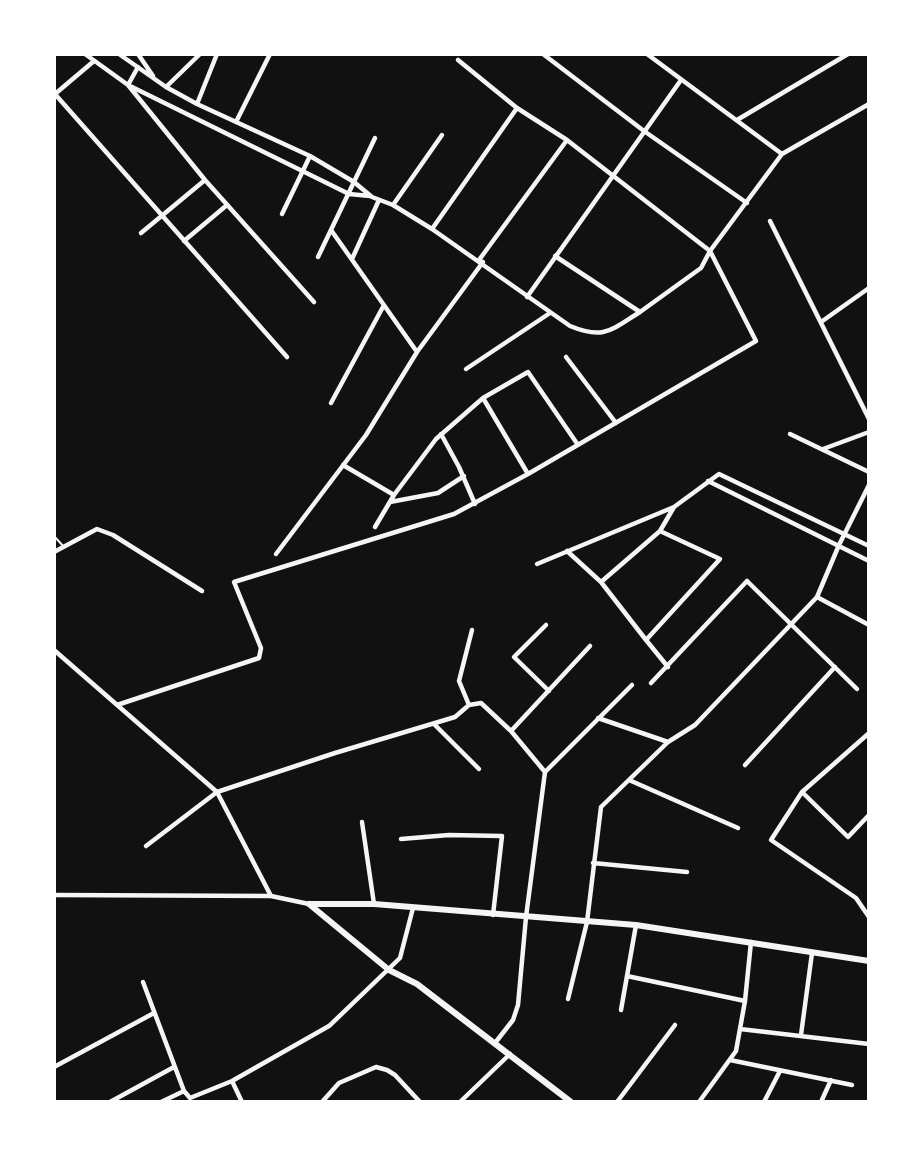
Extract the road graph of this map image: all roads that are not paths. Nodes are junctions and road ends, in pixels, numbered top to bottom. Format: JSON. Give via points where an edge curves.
{"nodes":[{"id":1,"x":85,"y":54,"type":"edge"},
{"id":2,"x":119,"y":54,"type":"edge"},
{"id":3,"x":138,"y":54,"type":"edge"},
{"id":4,"x":200,"y":54,"type":"edge"},
{"id":5,"x":217,"y":54,"type":"edge"},
{"id":6,"x":270,"y":54,"type":"edge"},
{"id":7,"x":543,"y":54,"type":"edge"},
{"id":8,"x":647,"y":54,"type":"edge"},
{"id":9,"x":848,"y":54,"type":"edge"},
{"id":10,"x":94,"y":60,"type":"junction"},
{"id":11,"x":458,"y":60,"type":"dead end"},
{"id":12,"x":138,"y":67,"type":"junction"},
{"id":13,"x":154,"y":79,"type":"junction"},
{"id":14,"x":681,"y":80,"type":"junction"},
{"id":15,"x":128,"y":85,"type":"junction"},
{"id":16,"x":166,"y":87,"type":"junction"},
{"id":17,"x":55,"y":93,"type":"edge"},
{"id":18,"x":197,"y":104,"type":"junction"},
{"id":19,"x":869,"y":104,"type":"edge"},
{"id":20,"x":517,"y":108,"type":"junction"},
{"id":21,"x":737,"y":120,"type":"junction"},
{"id":22,"x":236,"y":122,"type":"junction"},
{"id":23,"x":245,"y":126,"type":"junction"},
{"id":24,"x":644,"y":131,"type":"junction"},
{"id":25,"x":442,"y":135,"type":"dead end"},
{"id":26,"x":375,"y":138,"type":"dead end"},
{"id":27,"x":239,"y":139,"type":"junction"},
{"id":28,"x":567,"y":140,"type":"junction"},
{"id":29,"x":782,"y":154,"type":"junction"},
{"id":30,"x":310,"y":156,"type":"junction"},
{"id":31,"x":303,"y":171,"type":"junction"},
{"id":32,"x":613,"y":175,"type":"junction"},
{"id":33,"x":205,"y":180,"type":"junction"},
{"id":34,"x":354,"y":182,"type":"junction"},
{"id":35,"x":348,"y":194,"type":"junction"},
{"id":36,"x":372,"y":197,"type":"junction"},
{"id":37,"x":379,"y":200,"type":"junction"},
{"id":38,"x":747,"y":203,"type":"junction"},
{"id":39,"x":227,"y":205,"type":"junction"},
{"id":40,"x":393,"y":205,"type":"junction"},
{"id":41,"x":282,"y":214,"type":"dead end"},
{"id":42,"x":161,"y":215,"type":"junction"},
{"id":43,"x":770,"y":221,"type":"dead end"},
{"id":44,"x":432,"y":228,"type":"junction"},
{"id":45,"x":331,"y":230,"type":"junction"},
{"id":46,"x":141,"y":233,"type":"dead end"},
{"id":47,"x":184,"y":241,"type":"junction"},
{"id":48,"x":711,"y":250,"type":"junction"},
{"id":49,"x":555,"y":256,"type":"junction"},
{"id":50,"x":318,"y":257,"type":"dead end"},
{"id":51,"x":352,"y":259,"type":"junction"},
{"id":52,"x":481,"y":261,"type":"junction"},
{"id":53,"x":869,"y":288,"type":"edge"},
{"id":54,"x":527,"y":297,"type":"junction"},
{"id":55,"x":314,"y":302,"type":"dead end"},
{"id":56,"x":384,"y":305,"type":"junction"},
{"id":57,"x":550,"y":312,"type":"junction"},
{"id":58,"x":640,"y":312,"type":"junction"},
{"id":59,"x":821,"y":322,"type":"junction"},
{"id":60,"x":417,"y":352,"type":"junction"},
{"id":61,"x":286,"y":357,"type":"dead end"},
{"id":62,"x":566,"y":357,"type":"dead end"},
{"id":63,"x":466,"y":369,"type":"dead end"},
{"id":64,"x":483,"y":398,"type":"junction"},
{"id":65,"x":331,"y":403,"type":"dead end"},
{"id":66,"x":866,"y":407,"type":"edge"},
{"id":67,"x":869,"y":419,"type":"edge"},
{"id":68,"x":616,"y":423,"type":"junction"},
{"id":69,"x":869,"y":432,"type":"edge"},
{"id":70,"x":441,"y":434,"type":"junction"},
{"id":71,"x":790,"y":434,"type":"dead end"},
{"id":72,"x":579,"y":445,"type":"junction"},
{"id":73,"x":823,"y":449,"type":"junction"},
{"id":74,"x":344,"y":465,"type":"junction"},
{"id":75,"x":869,"y":472,"type":"edge"},
{"id":76,"x":528,"y":474,"type":"junction"},
{"id":77,"x":464,"y":476,"type":"junction"},
{"id":78,"x":708,"y":481,"type":"junction"},
{"id":79,"x":869,"y":485,"type":"edge"},
{"id":80,"x":394,"y":495,"type":"junction"},
{"id":81,"x":390,"y":502,"type":"junction"},
{"id":82,"x":475,"y":504,"type":"junction"},
{"id":83,"x":674,"y":507,"type":"junction"},
{"id":84,"x":375,"y":527,"type":"dead end"},
{"id":85,"x":660,"y":531,"type":"junction"},
{"id":86,"x":845,"y":534,"type":"junction"},
{"id":87,"x":54,"y":536,"type":"edge"},
{"id":88,"x":839,"y":545,"type":"junction"},
{"id":89,"x":869,"y":546,"type":"edge"},
{"id":90,"x":64,"y":547,"type":"junction"},
{"id":91,"x":567,"y":551,"type":"junction"},
{"id":92,"x":54,"y":552,"type":"edge"},
{"id":93,"x":276,"y":554,"type":"dead end"},
{"id":94,"x":869,"y":561,"type":"edge"},
{"id":95,"x":537,"y":564,"type":"dead end"},
{"id":96,"x":601,"y":582,"type":"junction"},
{"id":97,"x":202,"y":591,"type":"dead end"},
{"id":98,"x":817,"y":597,"type":"junction"},
{"id":99,"x":546,"y":625,"type":"dead end"},
{"id":100,"x":790,"y":625,"type":"junction"},
{"id":101,"x":869,"y":625,"type":"edge"},
{"id":102,"x":472,"y":630,"type":"dead end"},
{"id":103,"x":646,"y":640,"type":"junction"},
{"id":104,"x":590,"y":646,"type":"dead end"},
{"id":105,"x":54,"y":650,"type":"edge"},
{"id":106,"x":835,"y":666,"type":"junction"},
{"id":107,"x":668,"y":667,"type":"junction"},
{"id":108,"x":651,"y":683,"type":"dead end"},
{"id":109,"x":632,"y":685,"type":"dead end"},
{"id":110,"x":856,"y":689,"type":"dead end"},
{"id":111,"x":549,"y":691,"type":"junction"},
{"id":112,"x":117,"y":705,"type":"junction"},
{"id":113,"x":470,"y":705,"type":"junction"},
{"id":114,"x":598,"y":718,"type":"junction"},
{"id":115,"x":434,"y":724,"type":"junction"},
{"id":116,"x":511,"y":731,"type":"junction"},
{"id":117,"x":868,"y":734,"type":"edge"},
{"id":118,"x":668,"y":742,"type":"junction"},
{"id":119,"x":745,"y":765,"type":"dead end"},
{"id":120,"x":479,"y":769,"type":"dead end"},
{"id":121,"x":545,"y":772,"type":"junction"},
{"id":122,"x":629,"y":780,"type":"junction"},
{"id":123,"x":217,"y":792,"type":"junction"},
{"id":124,"x":802,"y":792,"type":"junction"},
{"id":125,"x":869,"y":814,"type":"edge"},
{"id":126,"x":362,"y":822,"type":"dead end"},
{"id":127,"x":738,"y":828,"type":"dead end"},
{"id":128,"x":401,"y":839,"type":"dead end"},
{"id":129,"x":146,"y":846,"type":"dead end"},
{"id":130,"x":593,"y":863,"type":"junction"},
{"id":131,"x":687,"y":872,"type":"dead end"},
{"id":132,"x":54,"y":895,"type":"edge"},
{"id":133,"x":271,"y":896,"type":"junction"},
{"id":134,"x":309,"y":904,"type":"junction"},
{"id":135,"x":374,"y":904,"type":"junction"},
{"id":136,"x":413,"y":908,"type":"junction"},
{"id":137,"x":493,"y":915,"type":"junction"},
{"id":138,"x":526,"y":917,"type":"junction"},
{"id":139,"x":869,"y":917,"type":"edge"},
{"id":140,"x":587,"y":922,"type":"junction"},
{"id":141,"x":636,"y":925,"type":"junction"},
{"id":142,"x":751,"y":942,"type":"junction"},
{"id":143,"x":812,"y":953,"type":"junction"},
{"id":144,"x":869,"y":961,"type":"edge"},
{"id":145,"x":389,"y":970,"type":"junction"},
{"id":146,"x":627,"y":976,"type":"junction"},
{"id":147,"x":143,"y":982,"type":"dead end"},
{"id":148,"x":568,"y":999,"type":"dead end"},
{"id":149,"x":745,"y":1001,"type":"junction"},
{"id":150,"x":621,"y":1010,"type":"dead end"},
{"id":151,"x":154,"y":1013,"type":"junction"},
{"id":152,"x":675,"y":1025,"type":"dead end"},
{"id":153,"x":740,"y":1029,"type":"junction"},
{"id":154,"x":801,"y":1035,"type":"junction"},
{"id":155,"x":495,"y":1043,"type":"junction"},
{"id":156,"x":869,"y":1044,"type":"edge"},
{"id":157,"x":510,"y":1054,"type":"junction"},
{"id":158,"x":730,"y":1060,"type":"junction"},
{"id":159,"x":54,"y":1067,"type":"edge"},
{"id":160,"x":174,"y":1067,"type":"junction"},
{"id":161,"x":780,"y":1071,"type":"junction"},
{"id":162,"x":232,"y":1080,"type":"junction"},
{"id":163,"x":831,"y":1080,"type":"junction"},
{"id":164,"x":852,"y":1085,"type":"dead end"},
{"id":165,"x":184,"y":1091,"type":"junction"},
{"id":166,"x":241,"y":1100,"type":"edge"},
{"id":167,"x":110,"y":1102,"type":"edge"},
{"id":168,"x":161,"y":1102,"type":"edge"},
{"id":169,"x":233,"y":1102,"type":"edge"},
{"id":170,"x":322,"y":1102,"type":"edge"},
{"id":171,"x":420,"y":1102,"type":"edge"},
{"id":172,"x":460,"y":1102,"type":"edge"},
{"id":173,"x":571,"y":1102,"type":"edge"},
{"id":174,"x":617,"y":1102,"type":"edge"},
{"id":175,"x":699,"y":1102,"type":"edge"},
{"id":176,"x":764,"y":1102,"type":"edge"},
{"id":177,"x":821,"y":1102,"type":"edge"}],
"edges":[{"from":1,"to":10,"type":"street"},
{"from":2,"to":12,"type":"street"},
{"from":3,"to":13,"type":"street"},
{"from":4,"to":16,"type":"street"},
{"from":5,"to":18,"type":"street"},
{"from":6,"to":22,"type":"street"},
{"from":7,"to":24,"type":"street"},
{"from":8,"to":14,"type":"street"},
{"from":9,"to":21,"type":"street"},
{"from":10,"to":15,"type":"street"},
{"from":10,"to":17,"type":"street"},
{"from":11,"to":20,"type":"street"},
{"from":12,"to":13,"type":"street"},
{"from":12,"to":15,"type":"street"},
{"from":13,"to":16,"type":"street"},
{"from":14,"to":21,"type":"street"},
{"from":14,"to":24,"type":"street"},
{"from":15,"to":27,"type":"street"},
{"from":15,"to":33,"type":"street"},
{"from":16,"to":18,"type":"street"},
{"from":17,"to":42,"type":"street"},
{"from":18,"to":22,"type":"street"},
{"from":19,"to":29,"type":"street"},
{"from":20,"to":28,"type":"street"},
{"from":20,"to":44,"type":"street"},
{"from":21,"to":29,"type":"street"},
{"from":22,"to":23,"type":"street"},
{"from":23,"to":27,"type":"street"},
{"from":23,"to":30,"type":"street"},
{"from":24,"to":32,"type":"street"},
{"from":24,"to":38,"type":"street"},
{"from":25,"to":40,"type":"street"},
{"from":26,"to":34,"type":"street"},
{"from":27,"to":31,"type":"street"},
{"from":28,"to":32,"type":"street"},
{"from":28,"to":52,"type":"street"},
{"from":29,"to":38,"type":"street"},
{"from":30,"to":31,"type":"street"},
{"from":30,"to":34,"type":"street"},
{"from":31,"to":35,"type":"street"},
{"from":31,"to":41,"type":"street"},
{"from":32,"to":48,"type":"street"},
{"from":32,"to":49,"type":"street"},
{"from":33,"to":39,"type":"street"},
{"from":33,"to":42,"type":"street"},
{"from":34,"to":35,"type":"street"},
{"from":34,"to":36,"type":"street"},
{"from":35,"to":36,"type":"street"},
{"from":35,"to":45,"type":"street"},
{"from":36,"to":37,"type":"street"},
{"from":37,"to":40,"type":"street"},
{"from":37,"to":51,"type":"street"},
{"from":38,"to":48,"type":"street"},
{"from":39,"to":47,"type":"street"},
{"from":39,"to":55,"type":"street"},
{"from":40,"to":44,"type":"street"},
{"from":42,"to":46,"type":"street"},
{"from":42,"to":47,"type":"street"},
{"from":43,"to":59,"type":"street"},
{"from":44,"to":52,"type":"street"},
{"from":45,"to":50,"type":"street"},
{"from":45,"to":51,"type":"street"},
{"from":47,"to":61,"type":"street"},
{"from":48,"to":58,"type":"street","via":[[701,268]]},
{"from":48,"to":68,"type":"street","via":[[756,341]]},
{"from":49,"to":54,"type":"street"},
{"from":49,"to":58,"type":"street"},
{"from":51,"to":56,"type":"street"},
{"from":52,"to":54,"type":"street"},
{"from":52,"to":60,"type":"street"},
{"from":53,"to":59,"type":"street"},
{"from":54,"to":57,"type":"street"},
{"from":56,"to":60,"type":"street"},
{"from":56,"to":65,"type":"street"},
{"from":57,"to":58,"type":"street","via":[[570,326],[598,334]]},
{"from":57,"to":63,"type":"street"},
{"from":59,"to":66,"type":"street"},
{"from":60,"to":74,"type":"street"},
{"from":62,"to":68,"type":"street"},
{"from":64,"to":70,"type":"street"},
{"from":64,"to":72,"type":"street","via":[[528,372]]},
{"from":64,"to":76,"type":"street"},
{"from":66,"to":67,"type":"street"},
{"from":68,"to":72,"type":"street"},
{"from":69,"to":73,"type":"street"},
{"from":70,"to":77,"type":"street"},
{"from":70,"to":80,"type":"street"},
{"from":71,"to":73,"type":"street"},
{"from":72,"to":76,"type":"street"},
{"from":73,"to":75,"type":"street"},
{"from":74,"to":80,"type":"street"},
{"from":74,"to":93,"type":"street"},
{"from":76,"to":82,"type":"street"},
{"from":77,"to":81,"type":"street","via":[[438,493]]},
{"from":77,"to":82,"type":"street"},
{"from":78,"to":83,"type":"street"},
{"from":78,"to":86,"type":"street","via":[[719,474]]},
{"from":78,"to":88,"type":"street"},
{"from":79,"to":86,"type":"street"},
{"from":80,"to":81,"type":"street"},
{"from":81,"to":84,"type":"street"},
{"from":82,"to":112,"type":"street","via":[[454,514],[234,582],[261,648],[259,658]]},
{"from":83,"to":85,"type":"street"},
{"from":83,"to":91,"type":"street"},
{"from":85,"to":96,"type":"street"},
{"from":85,"to":103,"type":"street","via":[[720,559]]},
{"from":86,"to":88,"type":"street"},
{"from":86,"to":89,"type":"street"},
{"from":87,"to":90,"type":"lane"},
{"from":88,"to":94,"type":"street"},
{"from":88,"to":98,"type":"street"},
{"from":90,"to":92,"type":"street"},
{"from":90,"to":97,"type":"street","via":[[98,529]]},
{"from":91,"to":95,"type":"street"},
{"from":91,"to":96,"type":"street"},
{"from":96,"to":103,"type":"street"},
{"from":98,"to":100,"type":"street"},
{"from":98,"to":101,"type":"street"},
{"from":99,"to":111,"type":"street","via":[[514,657]]},
{"from":100,"to":106,"type":"street"},
{"from":100,"to":107,"type":"street","via":[[747,581]]},
{"from":100,"to":118,"type":"street","via":[[695,725]]},
{"from":102,"to":113,"type":"street","via":[[459,681]]},
{"from":103,"to":107,"type":"street"},
{"from":104,"to":111,"type":"street"},
{"from":105,"to":112,"type":"street"},
{"from":106,"to":110,"type":"street"},
{"from":106,"to":119,"type":"street"},
{"from":107,"to":108,"type":"street"},
{"from":109,"to":114,"type":"street"},
{"from":111,"to":116,"type":"street"},
{"from":112,"to":123,"type":"street"},
{"from":113,"to":115,"type":"street","via":[[455,717]]},
{"from":113,"to":116,"type":"street","via":[[481,703]]},
{"from":114,"to":118,"type":"street"},
{"from":114,"to":121,"type":"street"},
{"from":115,"to":120,"type":"street"},
{"from":115,"to":123,"type":"street"},
{"from":116,"to":121,"type":"street"},
{"from":117,"to":124,"type":"street"},
{"from":118,"to":122,"type":"street"},
{"from":121,"to":138,"type":"street"},
{"from":122,"to":127,"type":"street"},
{"from":122,"to":130,"type":"street","via":[[601,807]]},
{"from":123,"to":129,"type":"street"},
{"from":123,"to":133,"type":"street"},
{"from":124,"to":125,"type":"street","via":[[848,837]]},
{"from":124,"to":139,"type":"street","via":[[771,840],[856,898]]},
{"from":126,"to":135,"type":"street"},
{"from":128,"to":137,"type":"street","via":[[502,836]]},
{"from":130,"to":131,"type":"street"},
{"from":130,"to":140,"type":"street"},
{"from":132,"to":133,"type":"street"},
{"from":133,"to":134,"type":"street"},
{"from":134,"to":135,"type":"street"},
{"from":134,"to":145,"type":"street"},
{"from":135,"to":136,"type":"street"},
{"from":136,"to":137,"type":"street"},
{"from":136,"to":145,"type":"street","via":[[400,958]]},
{"from":137,"to":138,"type":"street"},
{"from":138,"to":140,"type":"street"},
{"from":138,"to":155,"type":"street","via":[[516,1013]]},
{"from":140,"to":141,"type":"street"},
{"from":140,"to":148,"type":"street"},
{"from":141,"to":142,"type":"street"},
{"from":141,"to":146,"type":"street"},
{"from":142,"to":143,"type":"street"},
{"from":142,"to":149,"type":"street"},
{"from":143,"to":144,"type":"street"},
{"from":143,"to":154,"type":"street"},
{"from":145,"to":155,"type":"street","via":[[417,984]]},
{"from":145,"to":162,"type":"street","via":[[329,1026]]},
{"from":146,"to":149,"type":"street"},
{"from":146,"to":150,"type":"street"},
{"from":147,"to":151,"type":"street"},
{"from":149,"to":153,"type":"street"},
{"from":151,"to":159,"type":"street"},
{"from":151,"to":160,"type":"street"},
{"from":152,"to":174,"type":"street"},
{"from":153,"to":154,"type":"street"},
{"from":153,"to":158,"type":"street"},
{"from":154,"to":156,"type":"street"},
{"from":155,"to":157,"type":"street"},
{"from":157,"to":172,"type":"street"},
{"from":157,"to":173,"type":"street"},
{"from":158,"to":161,"type":"street"},
{"from":158,"to":175,"type":"street"},
{"from":160,"to":165,"type":"street"},
{"from":160,"to":167,"type":"street"},
{"from":161,"to":163,"type":"street"},
{"from":161,"to":176,"type":"street"},
{"from":162,"to":165,"type":"street","via":[[190,1098]]},
{"from":162,"to":166,"type":"street"},
{"from":163,"to":164,"type":"street"},
{"from":163,"to":177,"type":"street"},
{"from":165,"to":168,"type":"street"},
{"from":166,"to":169,"type":"street"},
{"from":170,"to":171,"type":"street","via":[[339,1083],[376,1067],[394,1075]]}]}
